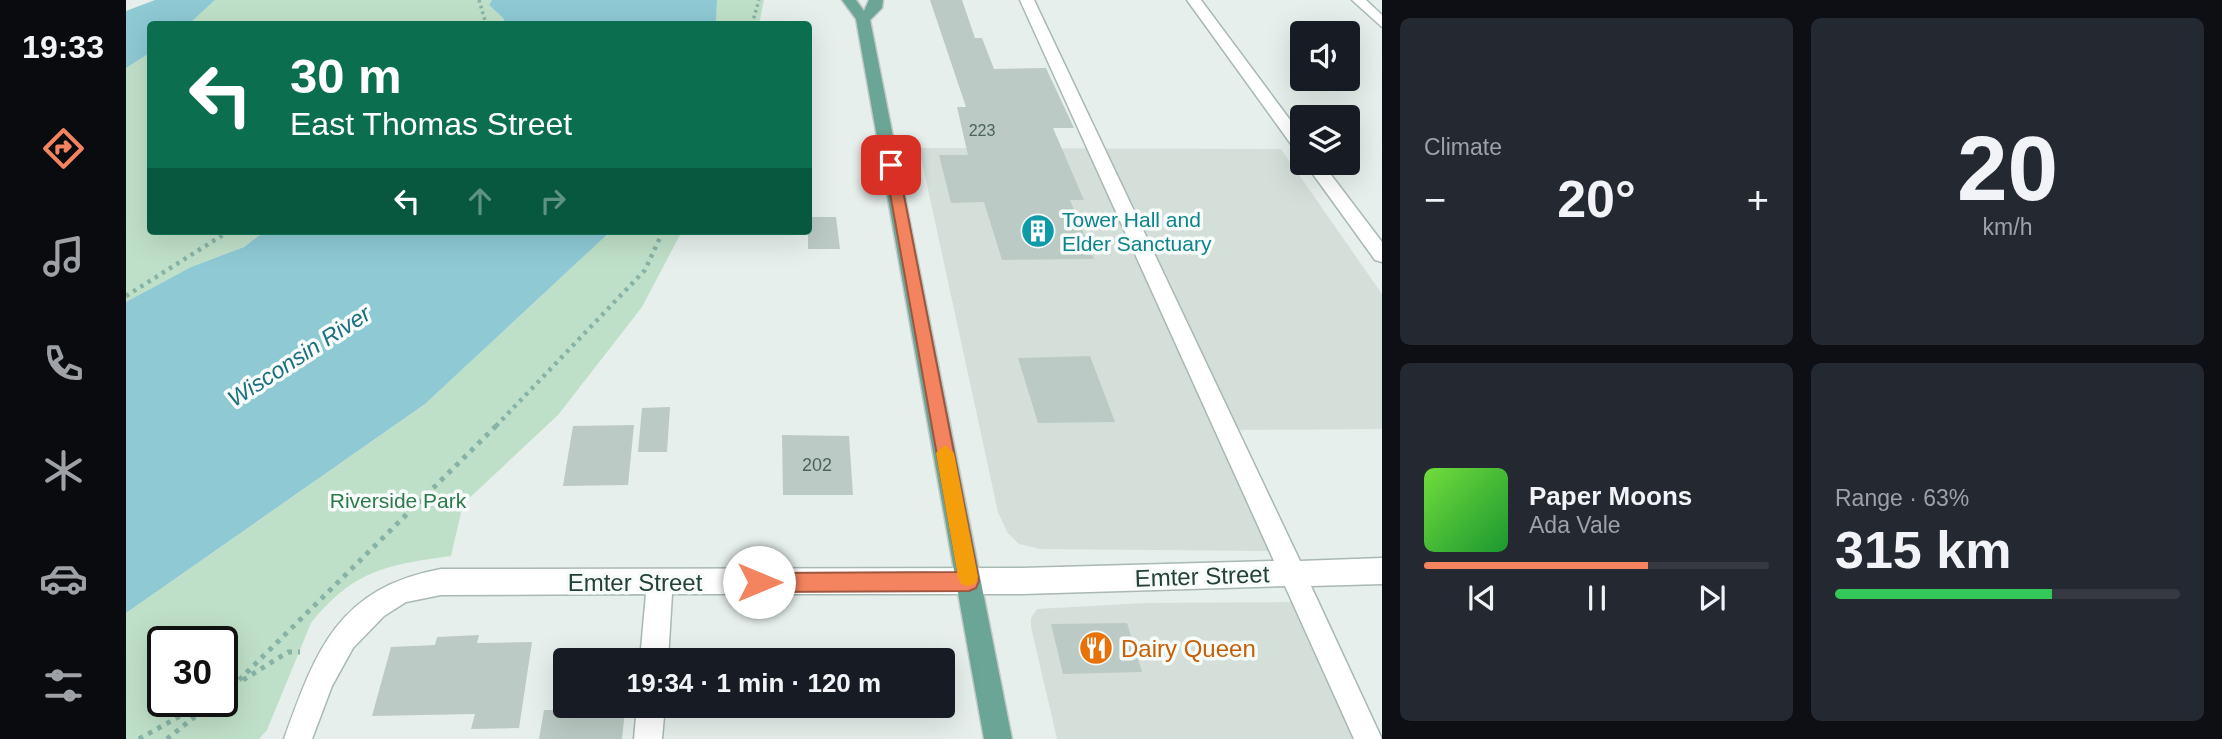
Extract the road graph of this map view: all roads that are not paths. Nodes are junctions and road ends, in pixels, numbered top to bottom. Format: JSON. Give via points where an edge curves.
{"nodes":[{"id":1,"x":849,"y":0,"type":"edge"},
{"id":2,"x":876,"y":0,"type":"edge"},
{"id":3,"x":1027,"y":0,"type":"edge"},
{"id":4,"x":1194,"y":0,"type":"edge"},
{"id":5,"x":1359,"y":0,"type":"edge"},
{"id":6,"x":863,"y":19,"type":"junction"},
{"id":7,"x":1382,"y":23,"type":"edge"},
{"id":8,"x":1290,"y":131,"type":"edge"},
{"id":9,"x":1323,"y":175,"type":"edge"},
{"id":10,"x":1382,"y":255,"type":"edge"},
{"id":11,"x":1382,"y":571,"type":"edge"},
{"id":12,"x":1291,"y":574,"type":"junction"},
{"id":13,"x":969,"y":581,"type":"junction"},
{"id":14,"x":660,"y":582,"type":"junction"},
{"id":15,"x":655,"y":648,"type":"edge"},
{"id":16,"x":650,"y":718,"type":"edge"},
{"id":17,"x":298,"y":739,"type":"edge"},
{"id":18,"x":648,"y":739,"type":"edge"},
{"id":19,"x":998,"y":739,"type":"edge"},
{"id":20,"x":1369,"y":739,"type":"edge"}],
"edges":[{"from":1,"to":6,"type":"main road"},
{"from":2,"to":6,"type":"main road","via":[[875,8]]},
{"from":3,"to":12,"type":"street"},
{"from":4,"to":8,"type":"street"},
{"from":5,"to":7,"type":"street"},
{"from":6,"to":13,"type":"main road"},
{"from":9,"to":10,"type":"street"},
{"from":11,"to":12,"type":"street","name":"Emter Street"},
{"from":12,"to":13,"type":"street","name":"Emter Street"},
{"from":12,"to":20,"type":"street"},
{"from":13,"to":14,"type":"street","name":"Emter Street"},
{"from":13,"to":19,"type":"main road"},
{"from":14,"to":15,"type":"street"},
{"from":14,"to":17,"type":"street","name":"Emter Street","via":[[441,582],[394,594],[332,651]]},
{"from":16,"to":18,"type":"street"}]}
